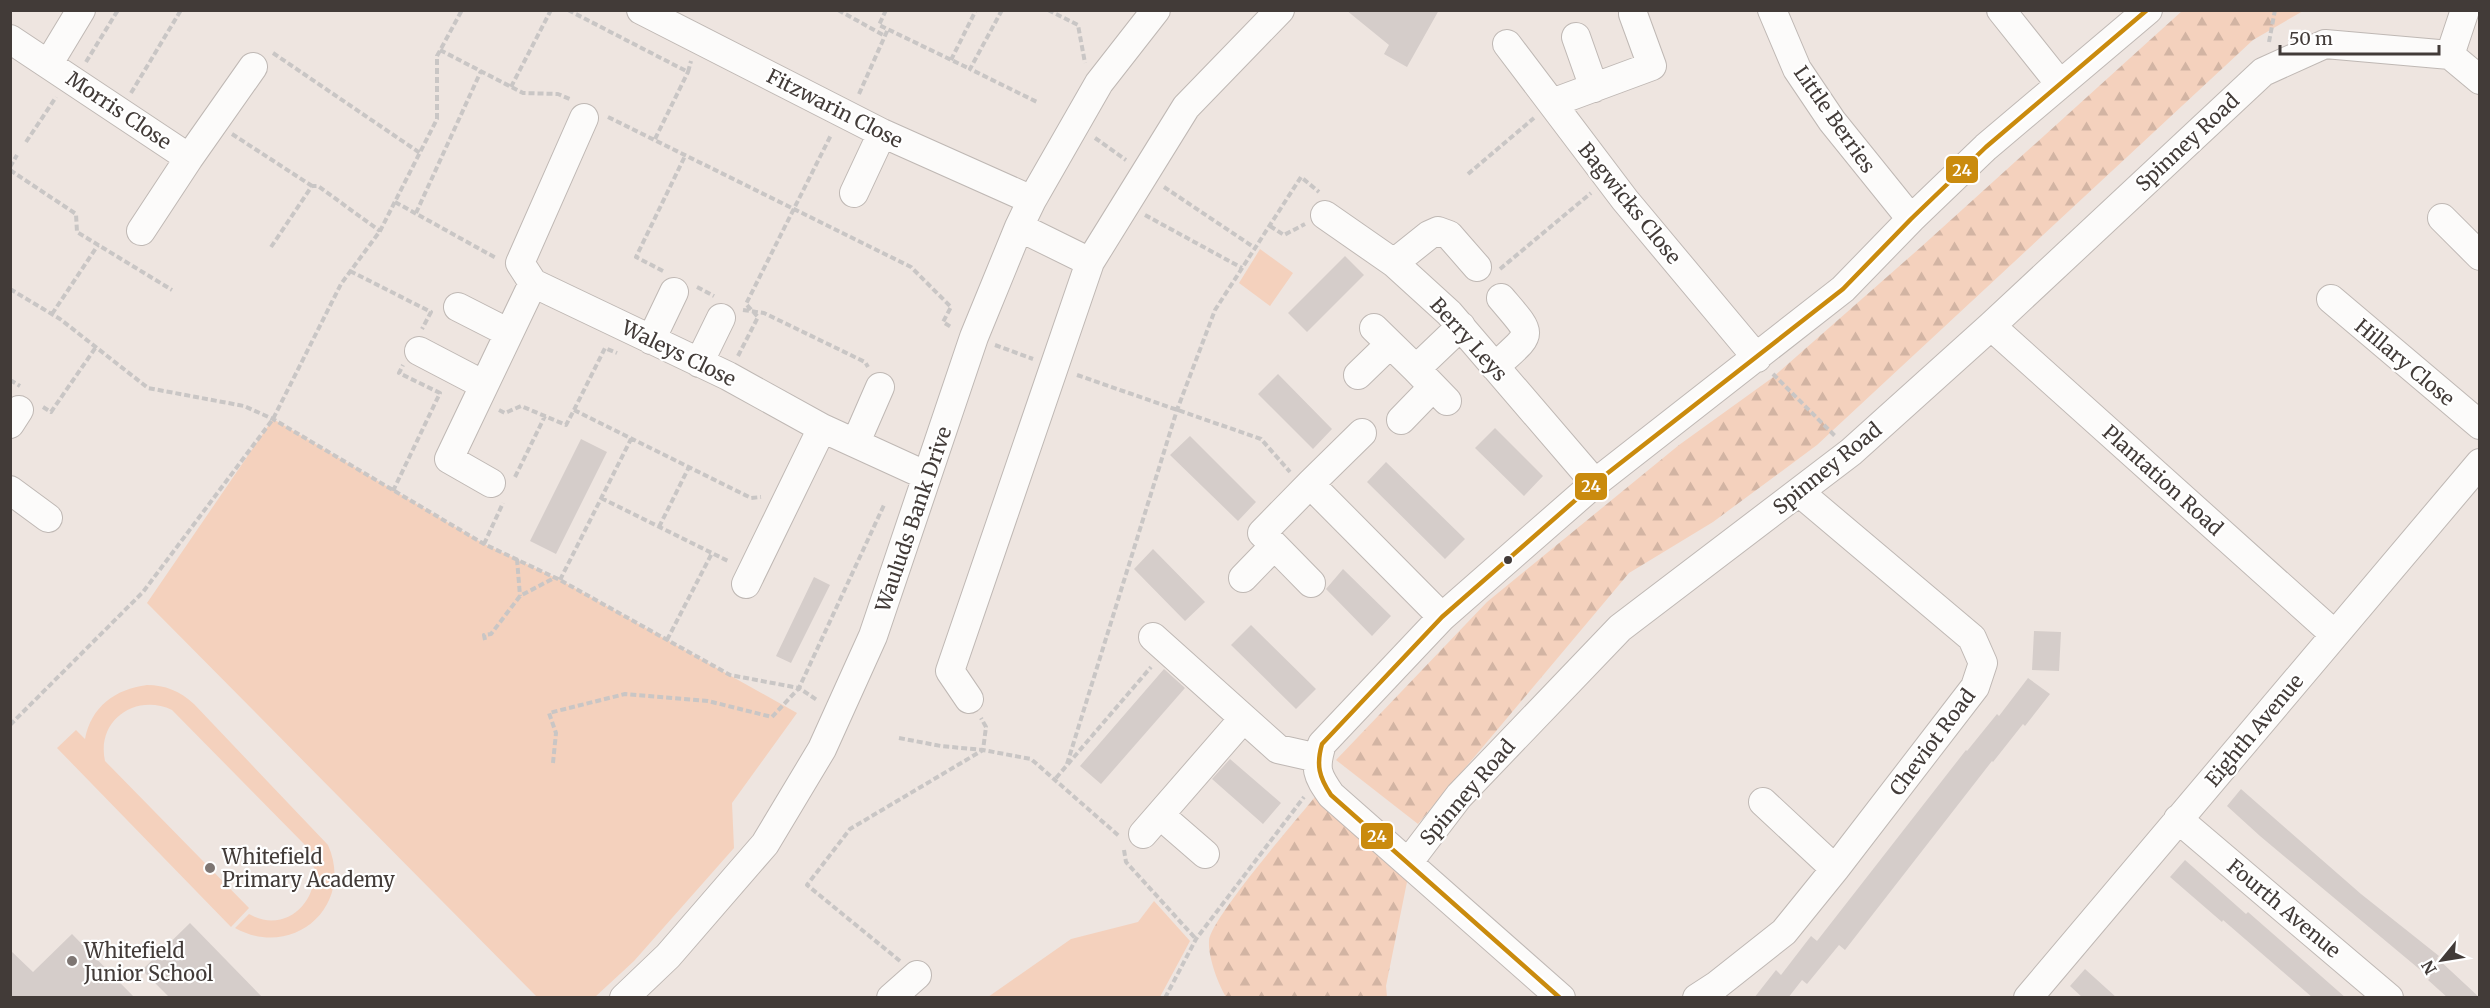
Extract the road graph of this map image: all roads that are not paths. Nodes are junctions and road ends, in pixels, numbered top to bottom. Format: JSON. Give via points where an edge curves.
{"nodes":[{"id":1,"x":81,"y":10,"type":"edge"},
{"id":2,"x":641,"y":10,"type":"edge"},
{"id":3,"x":1155,"y":10,"type":"edge"},
{"id":4,"x":1280,"y":10,"type":"edge"},
{"id":5,"x":1772,"y":10,"type":"edge"},
{"id":6,"x":2001,"y":10,"type":"edge"},
{"id":7,"x":2148,"y":10,"type":"edge"},
{"id":8,"x":2465,"y":10,"type":"edge"},
{"id":9,"x":1633,"y":14,"type":"dead end"},
{"id":10,"x":1576,"y":36,"type":"dead end"},
{"id":11,"x":10,"y":39,"type":"edge"},
{"id":12,"x":1507,"y":44,"type":"dead end"},
{"id":13,"x":2450,"y":55,"type":"junction"},
{"id":14,"x":259,"y":57,"type":"road end"},
{"id":15,"x":65,"y":73,"type":"junction"},
{"id":16,"x":2480,"y":80,"type":"edge"},
{"id":17,"x":2060,"y":84,"type":"junction"},
{"id":18,"x":1594,"y":88,"type":"junction"},
{"id":19,"x":1552,"y":104,"type":"junction"},
{"id":20,"x":587,"y":111,"type":"road end"},
{"id":21,"x":882,"y":133,"type":"junction"},
{"id":22,"x":189,"y":158,"type":"junction"},
{"id":23,"x":854,"y":193,"type":"dead end"},
{"id":24,"x":1032,"y":200,"type":"junction"},
{"id":25,"x":1325,"y":215,"type":"road end"},
{"id":26,"x":2442,"y":218,"type":"dead end"},
{"id":27,"x":1911,"y":219,"type":"junction"},
{"id":28,"x":1019,"y":227,"type":"junction"},
{"id":29,"x":141,"y":231,"type":"dead end"},
{"id":30,"x":2480,"y":256,"type":"edge"},
{"id":31,"x":1090,"y":262,"type":"junction"},
{"id":32,"x":1394,"y":263,"type":"junction"},
{"id":33,"x":527,"y":273,"type":"junction"},
{"id":34,"x":677,"y":283,"type":"road end"},
{"id":35,"x":2331,"y":299,"type":"dead end"},
{"id":36,"x":458,"y":307,"type":"dead end"},
{"id":37,"x":728,"y":309,"type":"road end"},
{"id":38,"x":1461,"y":326,"type":"junction"},
{"id":39,"x":1991,"y":326,"type":"junction"},
{"id":40,"x":509,"y":333,"type":"junction"},
{"id":41,"x":642,"y":335,"type":"junction"},
{"id":42,"x":419,"y":351,"type":"dead end"},
{"id":43,"x":1757,"y":358,"type":"junction"},
{"id":44,"x":699,"y":363,"type":"junction"},
{"id":45,"x":1495,"y":367,"type":"junction"},
{"id":46,"x":1358,"y":375,"type":"dead end"},
{"id":47,"x":1432,"y":386,"type":"junction"},
{"id":48,"x":880,"y":387,"type":"road end"},
{"id":49,"x":481,"y":392,"type":"junction"},
{"id":50,"x":1401,"y":420,"type":"dead end"},
{"id":51,"x":2480,"y":425,"type":"edge"},
{"id":52,"x":822,"y":428,"type":"junction"},
{"id":53,"x":1362,"y":433,"type":"dead end"},
{"id":54,"x":856,"y":442,"type":"junction"},
{"id":55,"x":2480,"y":463,"type":"edge"},
{"id":56,"x":927,"y":476,"type":"junction"},
{"id":57,"x":491,"y":483,"type":"dead end"},
{"id":58,"x":1595,"y":483,"type":"junction"},
{"id":59,"x":1310,"y":484,"type":"junction"},
{"id":60,"x":10,"y":490,"type":"edge"},
{"id":61,"x":1798,"y":492,"type":"junction"},
{"id":62,"x":48,"y":518,"type":"dead end"},
{"id":63,"x":1268,"y":540,"type":"junction"},
{"id":64,"x":749,"y":578,"type":"road end"},
{"id":65,"x":1243,"y":578,"type":"dead end"},
{"id":66,"x":1311,"y":582,"type":"dead end"},
{"id":67,"x":1442,"y":617,"type":"junction"},
{"id":68,"x":2334,"y":634,"type":"junction"},
{"id":69,"x":1153,"y":637,"type":"road end"},
{"id":70,"x":969,"y":699,"type":"road end"},
{"id":71,"x":1243,"y":719,"type":"junction"},
{"id":72,"x":1318,"y":758,"type":"junction"},
{"id":73,"x":1763,"y":801,"type":"dead end"},
{"id":74,"x":2178,"y":819,"type":"junction"},
{"id":75,"x":1205,"y":854,"type":"dead end"},
{"id":76,"x":1408,"y":863,"type":"junction"},
{"id":77,"x":1835,"y":869,"type":"junction"},
{"id":78,"x":917,"y":975,"type":"road end"},
{"id":79,"x":624,"y":998,"type":"edge"},
{"id":80,"x":891,"y":998,"type":"edge"},
{"id":81,"x":1561,"y":998,"type":"edge"},
{"id":82,"x":1697,"y":998,"type":"edge"},
{"id":83,"x":2028,"y":998,"type":"edge"},
{"id":84,"x":2389,"y":998,"type":"edge"}],
"edges":[{"from":1,"to":15,"type":"street","name":"Morris Close"},
{"from":2,"to":21,"type":"street","name":"Fitzwarin Close"},
{"from":3,"to":24,"type":"street","name":"Wauluds Bank Drive","via":[[1099,83]]},
{"from":4,"to":31,"type":"street","via":[[1186,107]]},
{"from":5,"to":27,"type":"street","name":"Little Berries","via":[[1803,77],[1851,146]]},
{"from":6,"to":17,"type":"street"},
{"from":7,"to":17,"type":"street"},
{"from":8,"to":13,"type":"street"},
{"from":9,"to":18,"type":"street","via":[[1652,66]]},
{"from":10,"to":18,"type":"street"},
{"from":11,"to":15,"type":"street","name":"Morris Close"},
{"from":12,"to":19,"type":"street","name":"Bagwicks Close"},
{"from":13,"to":16,"type":"street"},
{"from":13,"to":39,"type":"street","name":"Spinney Road","via":[[2325,44],[2263,72]]},
{"from":14,"to":22,"type":"street","name":"Morris Close"},
{"from":15,"to":22,"type":"street","name":"Morris Close"},
{"from":17,"to":27,"type":"street"},
{"from":18,"to":19,"type":"street"},
{"from":19,"to":43,"type":"street","name":"Bagwicks Close"},
{"from":20,"to":33,"type":"street"},
{"from":21,"to":23,"type":"street"},
{"from":21,"to":24,"type":"street","name":"Fitzwarin Close"},
{"from":22,"to":29,"type":"street","name":"Morris Close"},
{"from":24,"to":28,"type":"street","name":"Wauluds Bank Drive"},
{"from":25,"to":32,"type":"street","name":"Berry Leys"},
{"from":26,"to":30,"type":"street"},
{"from":27,"to":43,"type":"street","via":[[1844,289]]},
{"from":28,"to":31,"type":"street"},
{"from":28,"to":56,"type":"street","name":"Wauluds Bank Drive","via":[[974,337]]},
{"from":31,"to":70,"type":"street","via":[[950,671]]},
{"from":32,"to":38,"type":"street","name":"Berry Leys"},
{"from":32,"to":45,"type":"street","via":[[1429,235],[1438,231],[1449,235],[1525,326],[1524,340]]},
{"from":33,"to":40,"type":"street"},
{"from":33,"to":41,"type":"street","name":"Waleys Close"},
{"from":34,"to":41,"type":"street"},
{"from":35,"to":51,"type":"street","name":"Hillary Close"},
{"from":36,"to":40,"type":"street"},
{"from":37,"to":44,"type":"street"},
{"from":38,"to":45,"type":"street","name":"Berry Leys"},
{"from":38,"to":47,"type":"street"},
{"from":39,"to":61,"type":"street","name":"Spinney Road","via":[[1851,452]]},
{"from":39,"to":68,"type":"street","name":"Plantation Road"},
{"from":40,"to":49,"type":"street"},
{"from":41,"to":44,"type":"street","name":"Waleys Close"},
{"from":42,"to":49,"type":"street"},
{"from":43,"to":58,"type":"street"},
{"from":44,"to":52,"type":"street","name":"Waleys Close"},
{"from":45,"to":58,"type":"street","name":"Berry Leys"},
{"from":46,"to":47,"type":"street","via":[[1382,336]]},
{"from":47,"to":50,"type":"street"},
{"from":48,"to":54,"type":"street"},
{"from":49,"to":57,"type":"street","via":[[449,459]]},
{"from":52,"to":54,"type":"street","name":"Waleys Close"},
{"from":52,"to":64,"type":"street"},
{"from":53,"to":59,"type":"street"},
{"from":54,"to":56,"type":"street","name":"Waleys Close"},
{"from":55,"to":68,"type":"street","name":"Eighth Avenue"},
{"from":56,"to":79,"type":"street","name":"Wauluds Bank Drive","via":[[873,636],[816,759],[765,844],[668,956]]},
{"from":58,"to":67,"type":"street"},
{"from":59,"to":63,"type":"street"},
{"from":59,"to":67,"type":"street"},
{"from":60,"to":62,"type":"street"},
{"from":61,"to":76,"type":"street","name":"Spinney Road","via":[[1620,628],[1459,796]]},
{"from":61,"to":77,"type":"street","name":"Cheviot Road","via":[[1972,638],[1983,663],[1975,687]]},
{"from":63,"to":65,"type":"street"},
{"from":63,"to":66,"type":"street"},
{"from":67,"to":72,"type":"street","via":[[1323,744]]},
{"from":68,"to":74,"type":"street","name":"Eighth Avenue"},
{"from":69,"to":71,"type":"street"},
{"from":71,"to":72,"type":"street","via":[[1278,749]]},
{"from":71,"to":75,"type":"street","via":[[1152,824]]},
{"from":72,"to":76,"type":"street","via":[[1318,777],[1331,795]]},
{"from":73,"to":77,"type":"street"},
{"from":74,"to":83,"type":"street","name":"Eighth Avenue"},
{"from":74,"to":84,"type":"street","name":"Fourth Avenue"},
{"from":76,"to":81,"type":"street","name":"Spinney Road"},
{"from":77,"to":82,"type":"street","name":"Cheviot Road","via":[[1785,932]]},
{"from":78,"to":80,"type":"street"}]}
